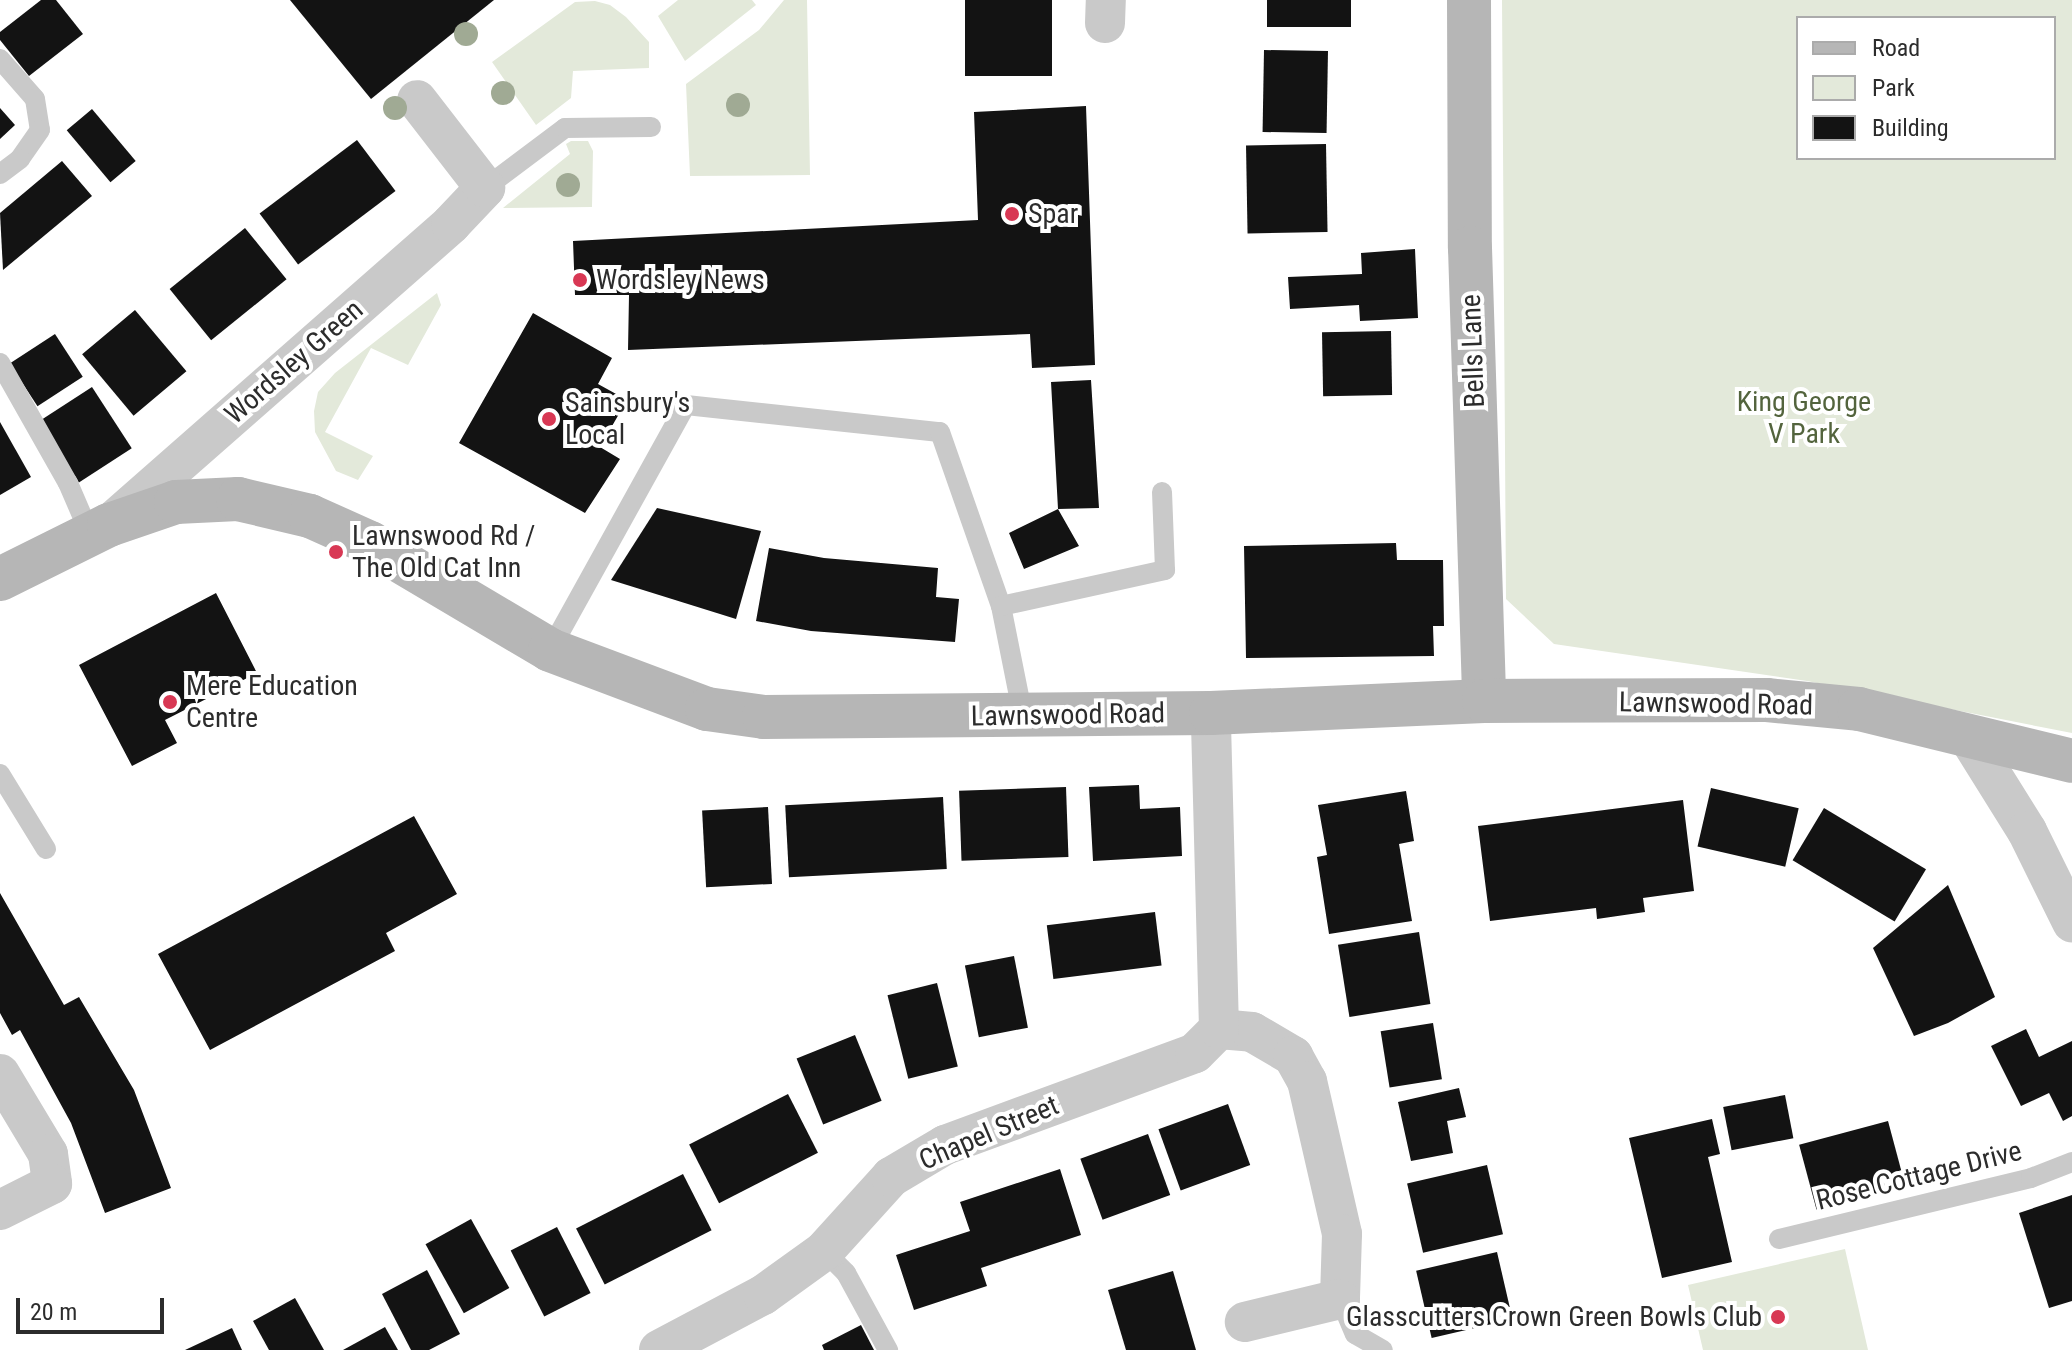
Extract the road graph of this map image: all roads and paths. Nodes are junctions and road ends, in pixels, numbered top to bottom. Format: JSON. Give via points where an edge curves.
{"nodes":[{"id":1,"x":1469,"y":0,"type":"edge"},
{"id":2,"x":0,"y":59,"type":"edge"},
{"id":3,"x":417,"y":100,"type":"dead end"},
{"id":4,"x":651,"y":127,"type":"dead end"},
{"id":5,"x":0,"y":174,"type":"edge"},
{"id":6,"x":485,"y":188,"type":"junction"},
{"id":7,"x":0,"y":363,"type":"edge"},
{"id":8,"x":1162,"y":492,"type":"dead end"},
{"id":9,"x":100,"y":530,"type":"junction"},
{"id":10,"x":0,"y":579,"type":"edge"},
{"id":11,"x":1001,"y":606,"type":"junction"},
{"id":12,"x":550,"y":650,"type":"junction"},
{"id":13,"x":1484,"y":701,"type":"junction"},
{"id":14,"x":1211,"y":713,"type":"junction"},
{"id":15,"x":1023,"y":716,"type":"junction"},
{"id":16,"x":1967,"y":735,"type":"junction"},
{"id":17,"x":2072,"y":761,"type":"edge"},
{"id":18,"x":0,"y":774,"type":"edge"},
{"id":19,"x":46,"y":849,"type":"dead end"},
{"id":20,"x":2072,"y":922,"type":"edge"},
{"id":21,"x":1219,"y":1029,"type":"junction"},
{"id":22,"x":0,"y":1074,"type":"edge"},
{"id":23,"x":2072,"y":1162,"type":"edge"},
{"id":24,"x":0,"y":1210,"type":"edge"},
{"id":25,"x":1779,"y":1239,"type":"dead end"},
{"id":26,"x":824,"y":1251,"type":"junction"},
{"id":27,"x":1340,"y":1299,"type":"junction"},
{"id":28,"x":1245,"y":1322,"type":"dead end"},
{"id":29,"x":659,"y":1350,"type":"edge"},
{"id":30,"x":888,"y":1350,"type":"edge"},
{"id":31,"x":1383,"y":1350,"type":"edge"}],
"edges":[{"from":1,"to":13,"type":"street","name":"Bells Lane","via":[[1470,248]]},
{"from":2,"to":5,"type":"lane","via":[[35,99],[40,130],[20,159]]},
{"from":3,"to":6,"type":"street"},
{"from":4,"to":6,"type":"lane","via":[[565,128]]},
{"from":6,"to":9,"type":"street","name":"Wordsley Green","via":[[451,224]]},
{"from":7,"to":9,"type":"lane"},
{"from":8,"to":11,"type":"lane","via":[[1165,570]]},
{"from":9,"to":10,"type":"street","name":"Wordsley Green"},
{"from":9,"to":12,"type":"street","name":"Lawnswood Road","via":[[176,502],[238,499],[310,516],[370,543]]},
{"from":11,"to":12,"type":"lane","via":[[940,432],[686,405]]},
{"from":11,"to":15,"type":"lane"},
{"from":12,"to":15,"type":"street","name":"Lawnswood Road","via":[[707,709],[764,717]]},
{"from":13,"to":14,"type":"street","name":"Lawnswood Road"},
{"from":13,"to":16,"type":"street","name":"Lawnswood Road","via":[[1767,700],[1859,709]]},
{"from":14,"to":15,"type":"street","name":"Lawnswood Road"},
{"from":14,"to":21,"type":"street"},
{"from":16,"to":17,"type":"street","name":"Lawnswood Road"},
{"from":16,"to":20,"type":"street","via":[[2027,831]]},
{"from":18,"to":19,"type":"lane"},
{"from":21,"to":26,"type":"street","name":"Chapel Street","via":[[1195,1053],[945,1145],[891,1177]]},
{"from":21,"to":27,"type":"street","via":[[1252,1032],[1274,1043],[1293,1056],[1307,1081],[1342,1234]]},
{"from":22,"to":24,"type":"street","via":[[48,1154],[52,1184]]},
{"from":23,"to":25,"type":"lane","name":"Rose Cottage Drive","via":[[2031,1178]]},
{"from":26,"to":29,"type":"street","name":"Chapel Street","via":[[763,1295]]},
{"from":26,"to":30,"type":"lane","via":[[846,1273]]},
{"from":27,"to":28,"type":"street"},
{"from":27,"to":31,"type":"lane","via":[[1355,1334]]}]}
